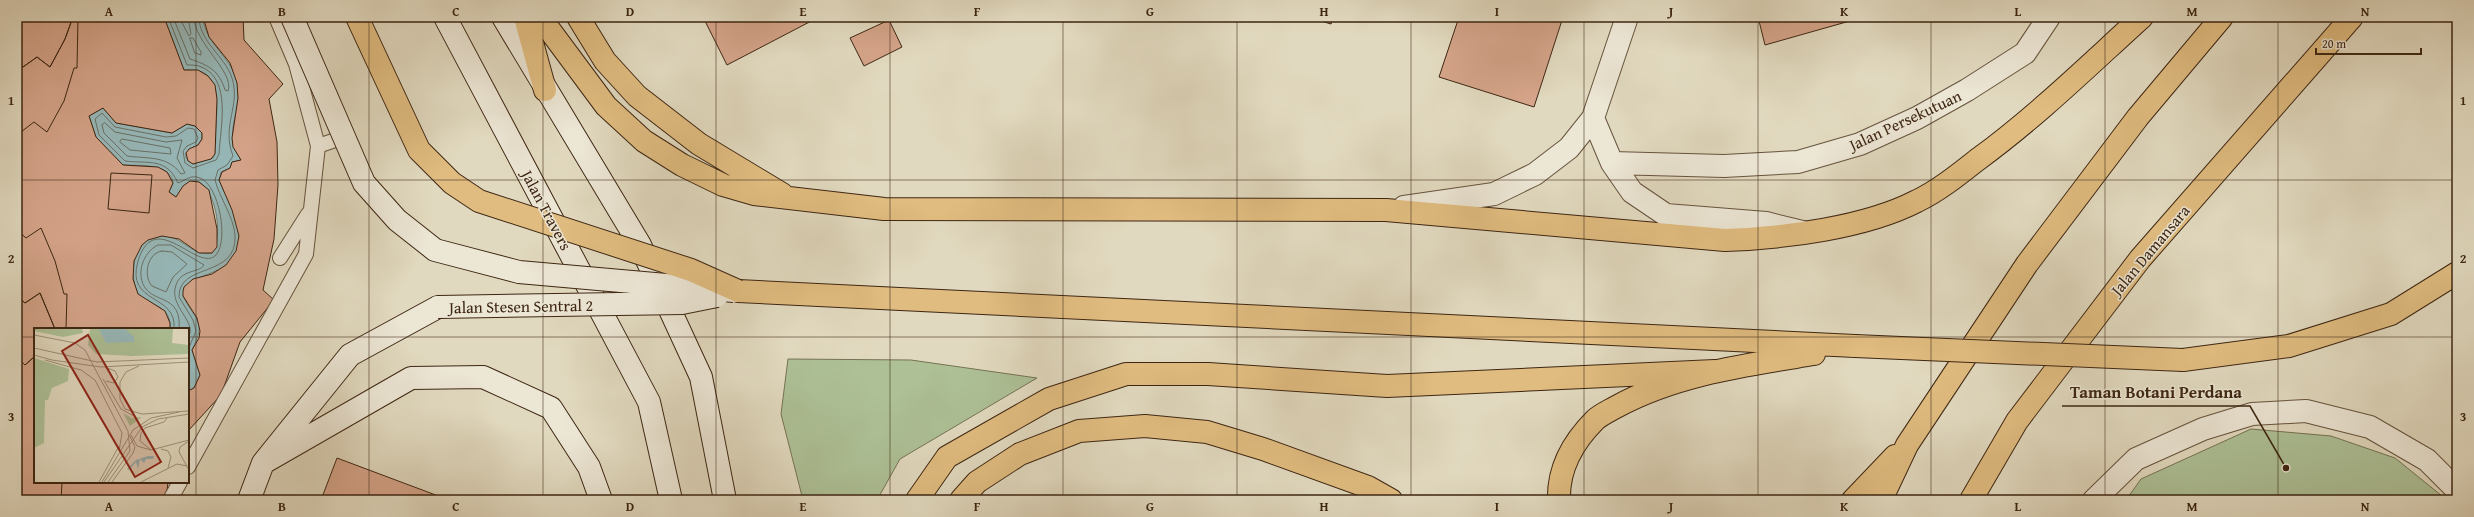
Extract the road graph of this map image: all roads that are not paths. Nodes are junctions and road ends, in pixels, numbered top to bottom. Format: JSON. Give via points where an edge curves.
{"nodes":[{"id":1,"x":276,"y":17,"type":"edge"},
{"id":2,"x":292,"y":17,"type":"edge"},
{"id":3,"x":357,"y":17,"type":"edge"},
{"id":4,"x":445,"y":17,"type":"edge"},
{"id":5,"x":503,"y":17,"type":"edge"},
{"id":6,"x":525,"y":17,"type":"edge"},
{"id":7,"x":540,"y":17,"type":"edge"},
{"id":8,"x":578,"y":17,"type":"edge"},
{"id":9,"x":1627,"y":17,"type":"edge"},
{"id":10,"x":2049,"y":17,"type":"edge"},
{"id":11,"x":2142,"y":17,"type":"edge"},
{"id":12,"x":2222,"y":17,"type":"edge"},
{"id":13,"x":2352,"y":17,"type":"edge"},
{"id":14,"x":303,"y":62,"type":"junction"},
{"id":15,"x":545,"y":90,"type":"junction"},
{"id":16,"x":1593,"y":118,"type":"junction"},
{"id":17,"x":344,"y":137,"type":"junction"},
{"id":18,"x":318,"y":146,"type":"junction"},
{"id":19,"x":1612,"y":163,"type":"junction"},
{"id":20,"x":788,"y":198,"type":"junction"},
{"id":21,"x":1386,"y":210,"type":"junction"},
{"id":22,"x":311,"y":211,"type":"junction"},
{"id":23,"x":1802,"y":232,"type":"junction"},
{"id":24,"x":280,"y":258,"type":"dead end"},
{"id":25,"x":2457,"y":273,"type":"edge"},
{"id":26,"x":738,"y":291,"type":"junction"},
{"id":27,"x":1855,"y":346,"type":"junction"},
{"id":28,"x":1715,"y":371,"type":"junction"},
{"id":29,"x":1907,"y":445,"type":"junction"},
{"id":30,"x":263,"y":463,"type":"junction"},
{"id":31,"x":189,"y":465,"type":"edge"},
{"id":32,"x":179,"y":483,"type":"edge"},
{"id":33,"x":2457,"y":490,"type":"edge"},
{"id":34,"x":170,"y":500,"type":"edge"},
{"id":35,"x":249,"y":500,"type":"edge"},
{"id":36,"x":601,"y":500,"type":"edge"},
{"id":37,"x":671,"y":500,"type":"edge"},
{"id":38,"x":725,"y":500,"type":"edge"},
{"id":39,"x":917,"y":500,"type":"edge"},
{"id":40,"x":960,"y":500,"type":"edge"},
{"id":41,"x":1391,"y":500,"type":"edge"},
{"id":42,"x":1559,"y":500,"type":"edge"},
{"id":43,"x":1853,"y":500,"type":"edge"},
{"id":44,"x":1881,"y":500,"type":"edge"},
{"id":45,"x":1971,"y":500,"type":"edge"},
{"id":46,"x":2094,"y":500,"type":"edge"}],
"edges":[{"from":1,"to":14,"type":"lane"},
{"from":2,"to":14,"type":"street","bridge":true},
{"from":3,"to":26,"type":"main road","bridge":true,"via":[[419,150],[452,183],[478,201],[691,270]]},
{"from":4,"to":37,"type":"street","name":"Jalan Travers","via":[[649,402]]},
{"from":5,"to":15,"type":"street"},
{"from":6,"to":15,"type":"main road"},
{"from":7,"to":20,"type":"main road","via":[[606,106],[644,141],[682,165],[723,185],[754,194]]},
{"from":8,"to":20,"type":"main road","via":[[605,61],[636,96],[700,144]]},
{"from":9,"to":16,"type":"street"},
{"from":10,"to":19,"type":"street","name":"Jalan Persekutuan","via":[[2025,53],[1917,118],[1860,144],[1798,162],[1724,166]]},
{"from":11,"to":23,"type":"main road","via":[[2027,122],[1958,175],[1917,202],[1856,223]]},
{"from":12,"to":29,"type":"main road","via":[[2138,117],[2027,264]]},
{"from":13,"to":45,"type":"main road","name":"Jalan Damansara","via":[[2140,259],[2017,421]]},
{"from":14,"to":17,"type":"street","bridge":true},
{"from":14,"to":18,"type":"lane"},
{"from":15,"to":38,"type":"street","via":[[640,245],[701,377]]},
{"from":16,"to":19,"type":"street"},
{"from":16,"to":21,"type":"street","via":[[1569,148],[1535,174],[1494,194]]},
{"from":17,"to":18,"type":"lane"},
{"from":17,"to":26,"type":"street","bridge":true,"via":[[364,183],[397,220],[435,250],[519,272]]},
{"from":18,"to":22,"type":"lane"},
{"from":19,"to":23,"type":"street","via":[[1632,192],[1666,215],[1766,223]]},
{"from":20,"to":21,"type":"main road","via":[[884,209]]},
{"from":21,"to":23,"type":"main road","via":[[1725,240],[1765,238]]},
{"from":22,"to":24,"type":"lane"},
{"from":22,"to":31,"type":"lane","via":[[306,254]]},
{"from":25,"to":27,"type":"main road","bridge":true,"via":[[2391,314],[2290,346],[2183,360]]},
{"from":26,"to":27,"type":"main road"},
{"from":26,"to":30,"type":"street","name":"Jalan Stesen Sentral 2","bridge":true,"via":[[682,303],[438,307],[350,355]]},
{"from":27,"to":28,"type":"main road"},
{"from":28,"to":39,"type":"main road","via":[[1388,386],[1208,374],[1126,374],[1049,399],[948,457]]},
{"from":28,"to":42,"type":"main road","via":[[1636,396],[1596,419],[1568,454],[1558,486]]},
{"from":29,"to":43,"type":"main road"},
{"from":29,"to":44,"type":"main road"},
{"from":30,"to":35,"type":"street","name":"Jalan Stesen Sentral 2"},
{"from":30,"to":36,"type":"street","via":[[411,378],[483,377],[551,408],[590,467]]},
{"from":32,"to":34,"type":"lane"},
{"from":33,"to":46,"type":"street","via":[[2427,460],[2370,426],[2306,410],[2252,414],[2203,429],[2136,459]]},
{"from":40,"to":41,"type":"main road","via":[[977,482],[1020,454],[1079,431],[1145,426],[1207,432],[1263,449],[1368,487]]}]}
